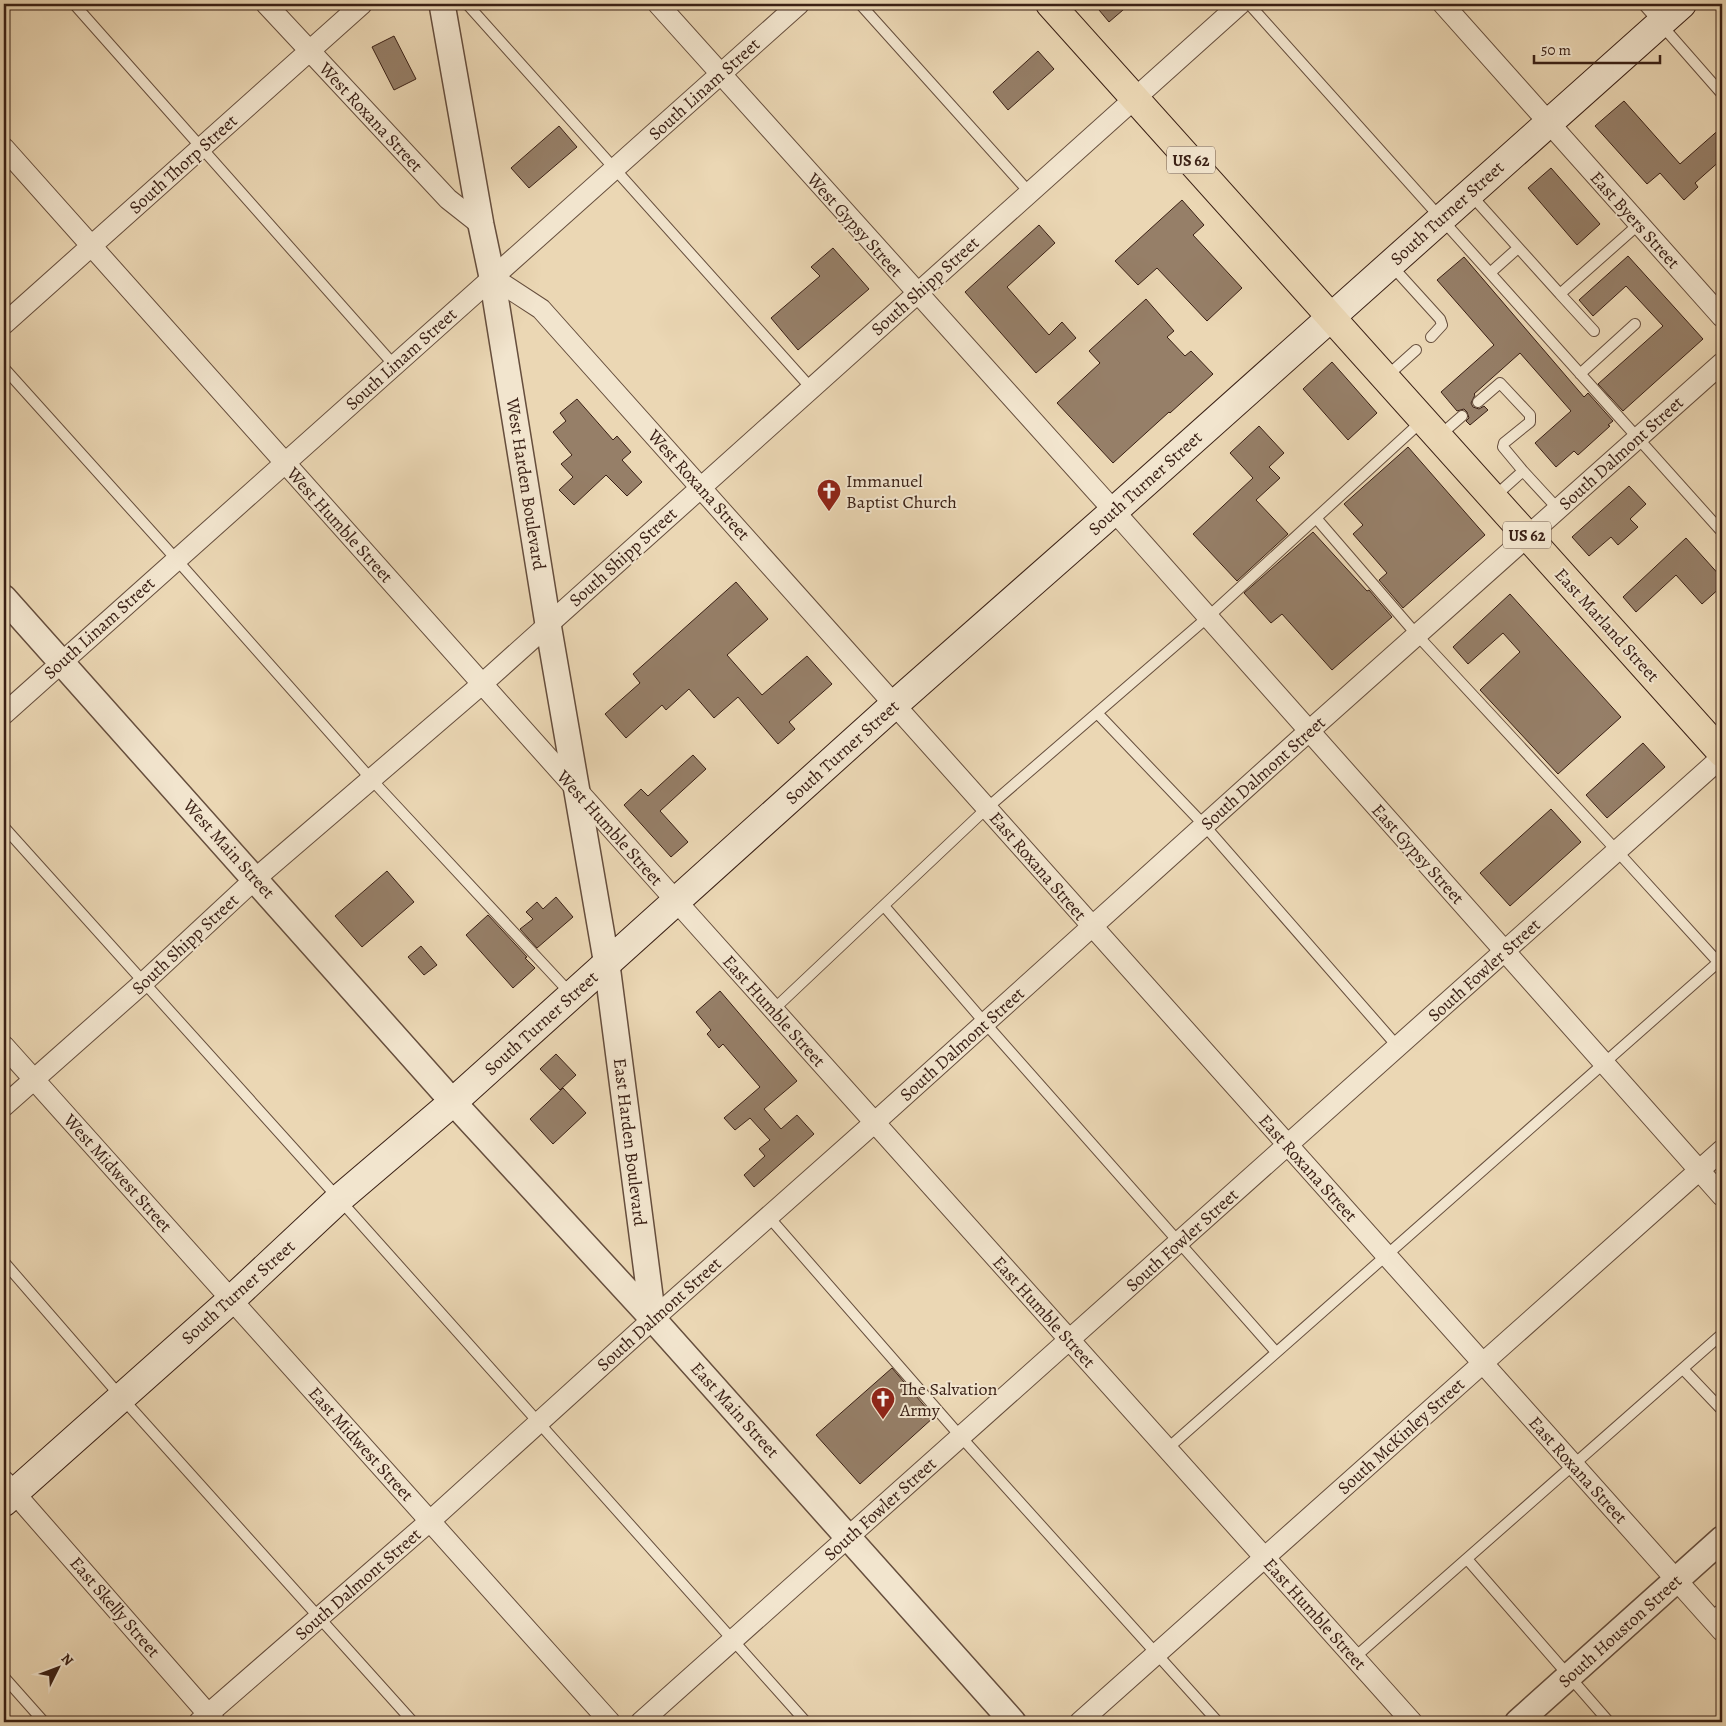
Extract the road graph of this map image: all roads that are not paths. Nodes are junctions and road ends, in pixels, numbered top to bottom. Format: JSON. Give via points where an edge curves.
{"nodes":[{"id":1,"x":74,"y":4,"type":"edge"},
{"id":2,"x":266,"y":4,"type":"edge"},
{"id":3,"x":362,"y":4,"type":"edge"},
{"id":4,"x":442,"y":4,"type":"edge"},
{"id":5,"x":467,"y":4,"type":"edge"},
{"id":6,"x":658,"y":4,"type":"edge"},
{"id":7,"x":799,"y":4,"type":"edge"},
{"id":8,"x":860,"y":4,"type":"edge"},
{"id":9,"x":1050,"y":4,"type":"edge"},
{"id":10,"x":1240,"y":4,"type":"edge"},
{"id":11,"x":1249,"y":4,"type":"edge"},
{"id":12,"x":1443,"y":4,"type":"edge"},
{"id":13,"x":1682,"y":4,"type":"edge"},
{"id":14,"x":1651,"y":13,"type":"edge"},
{"id":15,"x":309,"y":52,"type":"junction"},
{"id":16,"x":721,"y":74,"type":"junction"},
{"id":17,"x":1722,"y":94,"type":"edge"},
{"id":18,"x":1135,"y":98,"type":"junction"},
{"id":19,"x":1548,"y":123,"type":"junction"},
{"id":20,"x":202,"y":147,"type":"junction"},
{"id":21,"x":4,"y":148,"type":"edge"},
{"id":22,"x":615,"y":168,"type":"junction"},
{"id":23,"x":1030,"y":192,"type":"junction"},
{"id":24,"x":1469,"y":193,"type":"junction"},
{"id":25,"x":1440,"y":219,"type":"junction"},
{"id":26,"x":1639,"y":224,"type":"junction"},
{"id":27,"x":481,"y":225,"type":"junction"},
{"id":28,"x":91,"y":246,"type":"junction"},
{"id":29,"x":1518,"y":248,"type":"junction"},
{"id":30,"x":1390,"y":264,"type":"junction"},
{"id":31,"x":1490,"y":273,"type":"junction"},
{"id":32,"x":492,"y":277,"type":"junction"},
{"id":33,"x":917,"y":294,"type":"junction"},
{"id":34,"x":1560,"y":294,"type":"junction"},
{"id":35,"x":1331,"y":317,"type":"junction"},
{"id":36,"x":1722,"y":317,"type":"edge"},
{"id":37,"x":4,"y":324,"type":"edge"},
{"id":38,"x":1635,"y":324,"type":"dead end"},
{"id":39,"x":1594,"y":331,"type":"dead end"},
{"id":40,"x":1431,"y":337,"type":"dead end"},
{"id":41,"x":1416,"y":350,"type":"dead end"},
{"id":42,"x":1722,"y":363,"type":"edge"},
{"id":43,"x":394,"y":365,"type":"junction"},
{"id":44,"x":4,"y":368,"type":"edge"},
{"id":45,"x":1580,"y":374,"type":"junction"},
{"id":46,"x":1385,"y":378,"type":"junction"},
{"id":47,"x":811,"y":388,"type":"junction"},
{"id":48,"x":1478,"y":402,"type":"dead end"},
{"id":49,"x":1462,"y":416,"type":"dead end"},
{"id":50,"x":1431,"y":428,"type":"junction"},
{"id":51,"x":1638,"y":438,"type":"junction"},
{"id":52,"x":284,"y":463,"type":"junction"},
{"id":53,"x":1523,"y":471,"type":"junction"},
{"id":54,"x":701,"y":487,"type":"junction"},
{"id":55,"x":1493,"y":498,"type":"junction"},
{"id":56,"x":1558,"y":509,"type":"junction"},
{"id":57,"x":1114,"y":511,"type":"junction"},
{"id":58,"x":1316,"y":518,"type":"junction"},
{"id":59,"x":1722,"y":532,"type":"edge"},
{"id":60,"x":1528,"y":536,"type":"junction"},
{"id":61,"x":176,"y":560,"type":"junction"},
{"id":62,"x":4,"y":598,"type":"edge"},
{"id":63,"x":1208,"y":617,"type":"junction"},
{"id":64,"x":548,"y":624,"type":"junction"},
{"id":65,"x":1417,"y":635,"type":"junction"},
{"id":66,"x":61,"y":662,"type":"junction"},
{"id":67,"x":482,"y":684,"type":"junction"},
{"id":68,"x":895,"y":704,"type":"junction"},
{"id":69,"x":4,"y":714,"type":"edge"},
{"id":70,"x":1098,"y":714,"type":"junction"},
{"id":71,"x":1309,"y":731,"type":"junction"},
{"id":72,"x":1722,"y":755,"type":"edge"},
{"id":73,"x":371,"y":779,"type":"junction"},
{"id":74,"x":577,"y":790,"type":"junction"},
{"id":75,"x":987,"y":808,"type":"junction"},
{"id":76,"x":1204,"y":825,"type":"junction"},
{"id":77,"x":4,"y":827,"type":"edge"},
{"id":78,"x":1617,"y":851,"type":"junction"},
{"id":79,"x":255,"y":879,"type":"junction"},
{"id":80,"x":677,"y":902,"type":"junction"},
{"id":81,"x":884,"y":906,"type":"junction"},
{"id":82,"x":1091,"y":927,"type":"junction"},
{"id":83,"x":1505,"y":951,"type":"junction"},
{"id":84,"x":1720,"y":961,"type":"edge"},
{"id":85,"x":607,"y":965,"type":"junction"},
{"id":86,"x":143,"y":984,"type":"junction"},
{"id":87,"x":572,"y":996,"type":"junction"},
{"id":88,"x":773,"y":1010,"type":"junction"},
{"id":89,"x":985,"y":1023,"type":"junction"},
{"id":90,"x":4,"y":1046,"type":"edge"},
{"id":91,"x":1398,"y":1047,"type":"junction"},
{"id":92,"x":1603,"y":1063,"type":"junction"},
{"id":93,"x":34,"y":1080,"type":"junction"},
{"id":94,"x":453,"y":1102,"type":"junction"},
{"id":95,"x":4,"y":1106,"type":"edge"},
{"id":96,"x":874,"y":1123,"type":"junction"},
{"id":97,"x":1288,"y":1146,"type":"junction"},
{"id":98,"x":1722,"y":1150,"type":"edge"},
{"id":99,"x":1700,"y":1171,"type":"junction"},
{"id":100,"x":1722,"y":1196,"type":"edge"},
{"id":101,"x":339,"y":1199,"type":"junction"},
{"id":102,"x":768,"y":1216,"type":"junction"},
{"id":103,"x":1180,"y":1243,"type":"junction"},
{"id":104,"x":1387,"y":1257,"type":"junction"},
{"id":105,"x":4,"y":1262,"type":"edge"},
{"id":106,"x":231,"y":1300,"type":"junction"},
{"id":107,"x":653,"y":1319,"type":"junction"},
{"id":108,"x":1722,"y":1334,"type":"edge"},
{"id":109,"x":1070,"y":1340,"type":"junction"},
{"id":110,"x":1276,"y":1352,"type":"junction"},
{"id":111,"x":1482,"y":1364,"type":"junction"},
{"id":112,"x":1683,"y":1369,"type":"junction"},
{"id":113,"x":122,"y":1398,"type":"junction"},
{"id":114,"x":1722,"y":1410,"type":"edge"},
{"id":115,"x":538,"y":1423,"type":"junction"},
{"id":116,"x":961,"y":1437,"type":"junction"},
{"id":117,"x":1167,"y":1449,"type":"junction"},
{"id":118,"x":1574,"y":1466,"type":"junction"},
{"id":119,"x":7,"y":1492,"type":"edge"},
{"id":120,"x":430,"y":1521,"type":"junction"},
{"id":121,"x":848,"y":1537,"type":"junction"},
{"id":122,"x":1722,"y":1539,"type":"edge"},
{"id":123,"x":1265,"y":1558,"type":"junction"},
{"id":124,"x":1467,"y":1559,"type":"junction"},
{"id":125,"x":1676,"y":1580,"type":"junction"},
{"id":126,"x":318,"y":1618,"type":"junction"},
{"id":127,"x":1718,"y":1619,"type":"edge"},
{"id":128,"x":733,"y":1640,"type":"junction"},
{"id":129,"x":1157,"y":1654,"type":"junction"},
{"id":130,"x":1354,"y":1658,"type":"junction"},
{"id":131,"x":4,"y":1677,"type":"edge"},
{"id":132,"x":1568,"y":1677,"type":"junction"},
{"id":133,"x":207,"y":1719,"type":"edge"},
{"id":134,"x":44,"y":1722,"type":"edge"},
{"id":135,"x":413,"y":1722,"type":"edge"},
{"id":136,"x":610,"y":1722,"type":"edge"},
{"id":137,"x":641,"y":1722,"type":"edge"},
{"id":138,"x":806,"y":1722,"type":"edge"},
{"id":139,"x":1013,"y":1722,"type":"edge"},
{"id":140,"x":1080,"y":1722,"type":"edge"},
{"id":141,"x":1218,"y":1722,"type":"edge"},
{"id":142,"x":1412,"y":1722,"type":"edge"},
{"id":143,"x":1518,"y":1722,"type":"edge"},
{"id":144,"x":1609,"y":1722,"type":"edge"}],
"edges":[{"from":1,"to":20,"type":"lane"},
{"from":2,"to":15,"type":"street","name":"West Roxana Street"},
{"from":3,"to":15,"type":"street","name":"South Thorp Street"},
{"from":4,"to":27,"type":"street","name":"West Harden Boulevard"},
{"from":5,"to":22,"type":"lane"},
{"from":6,"to":16,"type":"street","name":"West Gypsy Street"},
{"from":7,"to":16,"type":"street","name":"South Linam Street"},
{"from":8,"to":23,"type":"lane"},
{"from":9,"to":18,"type":"highway","number":"US 62"},
{"from":10,"to":18,"type":"street","name":"South Shipp Street"},
{"from":11,"to":25,"type":"lane"},
{"from":12,"to":19,"type":"street","name":"East Byers Street"},
{"from":13,"to":14,"type":"main road","name":"South Turner Street"},
{"from":14,"to":17,"type":"lane"},
{"from":14,"to":19,"type":"main road","name":"South Turner Street"},
{"from":15,"to":20,"type":"street","name":"South Thorp Street"},
{"from":15,"to":27,"type":"street","name":"West Roxana Street","via":[[448,199]]},
{"from":16,"to":22,"type":"street","name":"South Linam Street"},
{"from":16,"to":33,"type":"street","name":"West Gypsy Street"},
{"from":18,"to":23,"type":"street","name":"South Shipp Street"},
{"from":18,"to":35,"type":"highway","number":"US 62"},
{"from":19,"to":24,"type":"main road","name":"South Turner Street"},
{"from":19,"to":26,"type":"street","name":"East Byers Street"},
{"from":20,"to":28,"type":"street","name":"South Thorp Street"},
{"from":20,"to":43,"type":"lane"},
{"from":21,"to":28,"type":"street","name":"West Humble Street"},
{"from":22,"to":32,"type":"street","name":"South Linam Street"},
{"from":22,"to":47,"type":"lane"},
{"from":23,"to":33,"type":"street","name":"South Shipp Street"},
{"from":24,"to":25,"type":"main road","name":"South Turner Street"},
{"from":24,"to":29,"type":"lane"},
{"from":25,"to":30,"type":"main road","name":"South Turner Street"},
{"from":25,"to":31,"type":"lane"},
{"from":26,"to":34,"type":"lane"},
{"from":26,"to":36,"type":"street","name":"East Byers Street"},
{"from":27,"to":32,"type":"street","name":"West Harden Boulevard"},
{"from":28,"to":37,"type":"street","name":"South Thorp Street"},
{"from":28,"to":52,"type":"street","name":"West Humble Street"},
{"from":29,"to":31,"type":"lane"},
{"from":29,"to":34,"type":"lane"},
{"from":30,"to":35,"type":"main road","name":"South Turner Street"},
{"from":30,"to":40,"type":"lane","via":[[1440,319],[1442,325]]},
{"from":31,"to":45,"type":"lane"},
{"from":32,"to":43,"type":"street","name":"South Linam Street"},
{"from":32,"to":54,"type":"street","name":"West Roxana Street","via":[[541,309]]},
{"from":32,"to":64,"type":"street","name":"West Harden Boulevard"},
{"from":33,"to":47,"type":"street","name":"South Shipp Street"},
{"from":33,"to":57,"type":"street","name":"West Gypsy Street"},
{"from":34,"to":39,"type":"lane"},
{"from":35,"to":46,"type":"highway","name":"East Marland Street","number":"US 62"},
{"from":35,"to":57,"type":"main road","name":"South Turner Street"},
{"from":38,"to":45,"type":"lane"},
{"from":41,"to":46,"type":"lane"},
{"from":42,"to":51,"type":"street","name":"South Dalmont Street"},
{"from":43,"to":52,"type":"street","name":"South Linam Street"},
{"from":44,"to":61,"type":"lane"},
{"from":45,"to":51,"type":"lane"},
{"from":46,"to":50,"type":"highway","name":"East Marland Street","number":"US 62"},
{"from":47,"to":54,"type":"street","name":"South Shipp Street"},
{"from":48,"to":53,"type":"lane","via":[[1500,383],[1530,414],[1530,422],[1503,447]]},
{"from":49,"to":50,"type":"lane"},
{"from":50,"to":55,"type":"highway","name":"East Marland Street","number":"US 62"},
{"from":50,"to":58,"type":"lane"},
{"from":51,"to":56,"type":"street","name":"South Dalmont Street"},
{"from":51,"to":59,"type":"lane"},
{"from":52,"to":61,"type":"street","name":"South Linam Street"},
{"from":52,"to":67,"type":"street","name":"West Humble Street"},
{"from":53,"to":55,"type":"lane"},
{"from":53,"to":56,"type":"lane"},
{"from":54,"to":64,"type":"street","name":"South Shipp Street"},
{"from":54,"to":68,"type":"street","name":"West Roxana Street"},
{"from":55,"to":60,"type":"highway","name":"East Marland Street","number":"US 62"},
{"from":56,"to":60,"type":"street","name":"South Dalmont Street"},
{"from":57,"to":63,"type":"street","name":"East Gypsy Street"},
{"from":57,"to":68,"type":"main road","name":"South Turner Street"},
{"from":58,"to":63,"type":"lane"},
{"from":58,"to":65,"type":"lane"},
{"from":60,"to":65,"type":"street","name":"South Dalmont Street"},
{"from":60,"to":72,"type":"highway","name":"East Marland Street","number":"US 62"},
{"from":61,"to":66,"type":"street","name":"South Linam Street"},
{"from":61,"to":73,"type":"lane"},
{"from":62,"to":66,"type":"street","name":"West Main Street"},
{"from":63,"to":70,"type":"lane"},
{"from":63,"to":71,"type":"street","name":"East Gypsy Street"},
{"from":64,"to":67,"type":"street","name":"South Shipp Street"},
{"from":64,"to":74,"type":"street","name":"West Harden Boulevard"},
{"from":65,"to":71,"type":"street","name":"South Dalmont Street"},
{"from":65,"to":78,"type":"lane"},
{"from":66,"to":69,"type":"street","name":"South Linam Street"},
{"from":66,"to":79,"type":"street","name":"West Main Street"},
{"from":67,"to":73,"type":"street","name":"South Shipp Street"},
{"from":67,"to":74,"type":"street","name":"West Humble Street"},
{"from":68,"to":75,"type":"street","name":"East Roxana Street"},
{"from":68,"to":80,"type":"main road","name":"South Turner Street"},
{"from":70,"to":75,"type":"lane"},
{"from":70,"to":76,"type":"lane"},
{"from":71,"to":76,"type":"street","name":"South Dalmont Street"},
{"from":71,"to":83,"type":"street","name":"East Gypsy Street"},
{"from":72,"to":78,"type":"street","name":"South Fowler Street"},
{"from":73,"to":79,"type":"street","name":"South Shipp Street"},
{"from":73,"to":87,"type":"lane"},
{"from":74,"to":80,"type":"street","name":"West Humble Street"},
{"from":74,"to":85,"type":"street","name":"West Harden Boulevard"},
{"from":75,"to":81,"type":"lane"},
{"from":75,"to":82,"type":"street","name":"East Roxana Street"},
{"from":76,"to":82,"type":"street","name":"South Dalmont Street"},
{"from":76,"to":91,"type":"lane"},
{"from":77,"to":86,"type":"lane"},
{"from":78,"to":83,"type":"street","name":"South Fowler Street"},
{"from":78,"to":84,"type":"lane"},
{"from":79,"to":86,"type":"street","name":"South Shipp Street"},
{"from":79,"to":94,"type":"street","name":"West Main Street"},
{"from":80,"to":85,"type":"main road","name":"South Turner Street"},
{"from":80,"to":88,"type":"street","name":"East Humble Street"},
{"from":81,"to":88,"type":"lane"},
{"from":81,"to":89,"type":"lane"},
{"from":82,"to":89,"type":"street","name":"South Dalmont Street"},
{"from":82,"to":97,"type":"street","name":"East Roxana Street"},
{"from":83,"to":91,"type":"street","name":"South Fowler Street"},
{"from":83,"to":92,"type":"street","name":"East Gypsy Street"},
{"from":84,"to":92,"type":"lane"},
{"from":85,"to":87,"type":"main road","name":"South Turner Street"},
{"from":85,"to":107,"type":"street","name":"East Harden Boulevard"},
{"from":86,"to":93,"type":"street","name":"South Shipp Street"},
{"from":86,"to":101,"type":"lane"},
{"from":87,"to":94,"type":"main road","name":"South Turner Street"},
{"from":88,"to":96,"type":"street","name":"East Humble Street"},
{"from":89,"to":96,"type":"street","name":"South Dalmont Street"},
{"from":89,"to":103,"type":"lane"},
{"from":90,"to":93,"type":"street","name":"West Midwest Street"},
{"from":91,"to":97,"type":"street","name":"South Fowler Street"},
{"from":92,"to":99,"type":"street","name":"East Gypsy Street"},
{"from":92,"to":104,"type":"lane"},
{"from":93,"to":95,"type":"street","name":"South Shipp Street"},
{"from":93,"to":106,"type":"street","name":"West Midwest Street"},
{"from":94,"to":101,"type":"main road","name":"South Turner Street"},
{"from":94,"to":107,"type":"street","name":"East Main Street"},
{"from":96,"to":102,"type":"street","name":"South Dalmont Street"},
{"from":96,"to":109,"type":"street","name":"East Humble Street"},
{"from":97,"to":103,"type":"street","name":"South Fowler Street"},
{"from":97,"to":104,"type":"street","name":"East Roxana Street"},
{"from":98,"to":99,"type":"street","name":"South McKinley Street"},
{"from":99,"to":100,"type":"street","name":"East Gypsy Street"},
{"from":99,"to":111,"type":"street","name":"South McKinley Street"},
{"from":101,"to":106,"type":"main road","name":"South Turner Street"},
{"from":101,"to":115,"type":"lane"},
{"from":102,"to":107,"type":"street","name":"South Dalmont Street"},
{"from":102,"to":116,"type":"lane"},
{"from":103,"to":109,"type":"street","name":"South Fowler Street"},
{"from":103,"to":110,"type":"lane"},
{"from":104,"to":110,"type":"lane"},
{"from":104,"to":111,"type":"street","name":"East Roxana Street"},
{"from":105,"to":113,"type":"lane"},
{"from":106,"to":113,"type":"main road","name":"South Turner Street"},
{"from":106,"to":120,"type":"street","name":"East Midwest Street"},
{"from":107,"to":115,"type":"street","name":"South Dalmont Street"},
{"from":107,"to":121,"type":"street","name":"East Main Street"},
{"from":108,"to":112,"type":"lane"},
{"from":109,"to":116,"type":"street","name":"South Fowler Street"},
{"from":109,"to":117,"type":"street","name":"East Humble Street"},
{"from":110,"to":117,"type":"lane"},
{"from":111,"to":118,"type":"street","name":"East Roxana Street"},
{"from":111,"to":123,"type":"street","name":"South McKinley Street"},
{"from":112,"to":114,"type":"lane"},
{"from":112,"to":118,"type":"lane"},
{"from":113,"to":119,"type":"main road","name":"South Turner Street"},
{"from":113,"to":126,"type":"lane"},
{"from":115,"to":120,"type":"street","name":"South Dalmont Street"},
{"from":115,"to":128,"type":"lane"},
{"from":116,"to":121,"type":"street","name":"South Fowler Street"},
{"from":116,"to":129,"type":"lane"},
{"from":117,"to":123,"type":"street","name":"East Humble Street"},
{"from":118,"to":124,"type":"lane"},
{"from":118,"to":125,"type":"street","name":"East Roxana Street"},
{"from":119,"to":133,"type":"street","name":"East Skelly Street"},
{"from":120,"to":126,"type":"street","name":"South Dalmont Street"},
{"from":120,"to":136,"type":"street","name":"East Midwest Street"},
{"from":121,"to":128,"type":"street","name":"South Fowler Street"},
{"from":121,"to":139,"type":"street","name":"East Main Street"},
{"from":122,"to":125,"type":"street","name":"South Houston Street"},
{"from":123,"to":129,"type":"street","name":"South McKinley Street"},
{"from":123,"to":130,"type":"street","name":"East Humble Street"},
{"from":124,"to":130,"type":"lane"},
{"from":124,"to":132,"type":"lane"},
{"from":125,"to":127,"type":"street","name":"East Roxana Street"},
{"from":125,"to":132,"type":"street","name":"South Houston Street"},
{"from":126,"to":133,"type":"street","name":"South Dalmont Street"},
{"from":126,"to":135,"type":"lane"},
{"from":128,"to":137,"type":"street","name":"South Fowler Street"},
{"from":128,"to":138,"type":"lane"},
{"from":129,"to":140,"type":"street","name":"South McKinley Street"},
{"from":129,"to":141,"type":"lane"},
{"from":130,"to":142,"type":"street","name":"East Humble Street"},
{"from":131,"to":134,"type":"lane"},
{"from":132,"to":143,"type":"street","name":"South Houston Street"},
{"from":132,"to":144,"type":"lane"}]}
